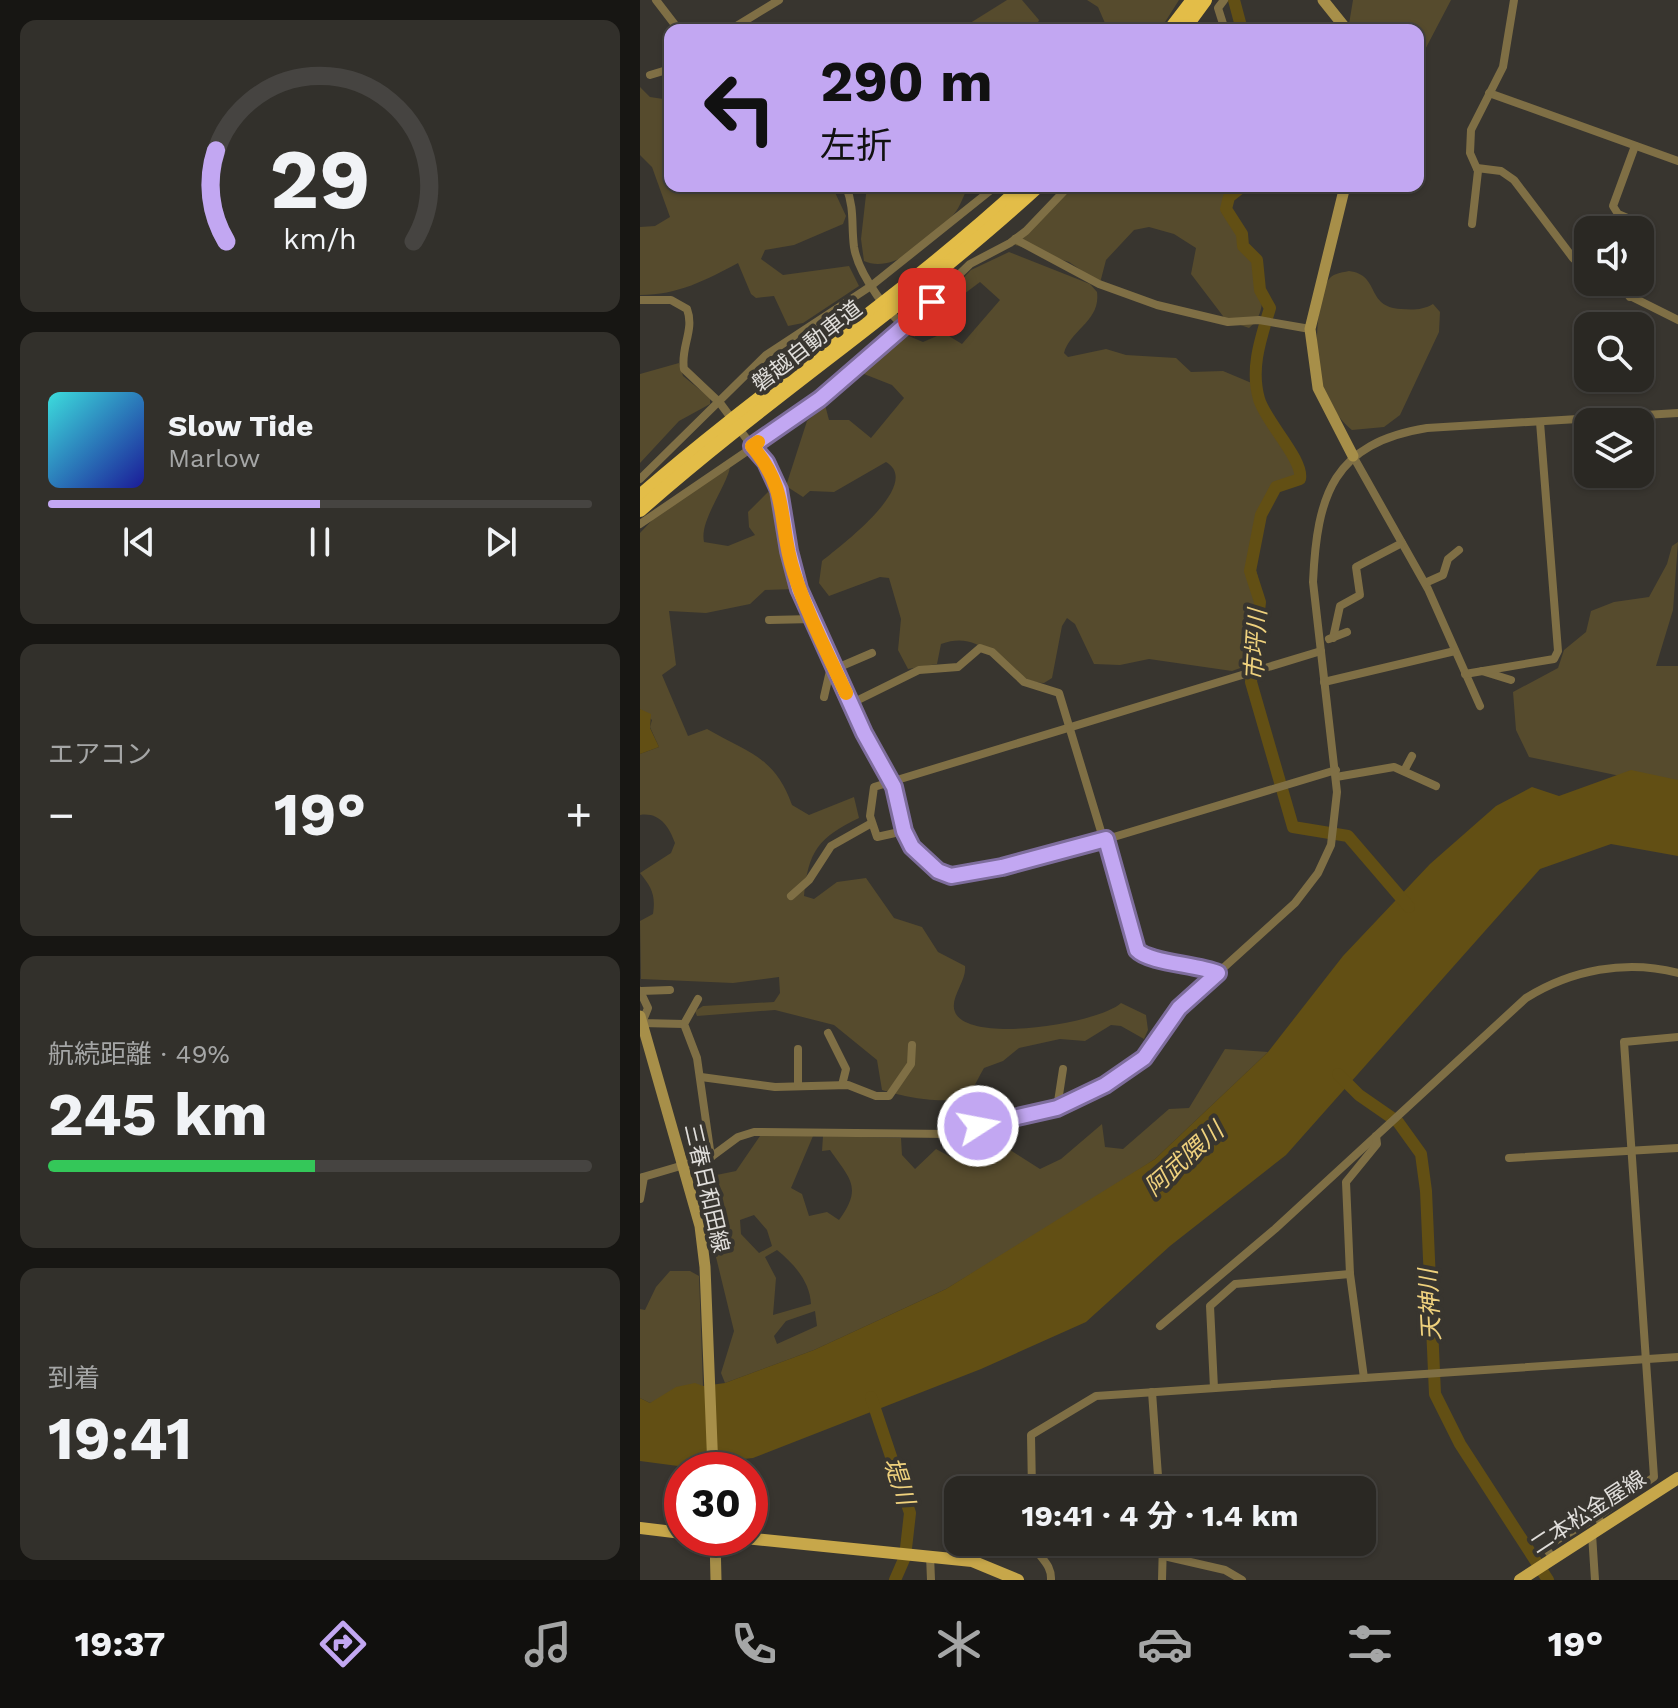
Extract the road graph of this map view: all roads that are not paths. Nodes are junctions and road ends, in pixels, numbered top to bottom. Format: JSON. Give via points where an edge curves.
{"nodes":[{"id":1,"x":656,"y":0,"type":"edge"},
{"id":2,"x":779,"y":0,"type":"edge"},
{"id":3,"x":1224,"y":0,"type":"edge"},
{"id":4,"x":1323,"y":0,"type":"edge"},
{"id":5,"x":1514,"y":0,"type":"edge"},
{"id":6,"x":1196,"y":4,"type":"edge"},
{"id":7,"x":674,"y":24,"type":"edge"},
{"id":8,"x":740,"y":24,"type":"edge"},
{"id":9,"x":1176,"y":24,"type":"edge"},
{"id":10,"x":1186,"y":24,"type":"edge"},
{"id":11,"x":1223,"y":24,"type":"edge"},
{"id":12,"x":1342,"y":24,"type":"edge"},
{"id":13,"x":664,"y":71,"type":"edge"},
{"id":14,"x":650,"y":75,"type":"dead end"},
{"id":15,"x":1489,"y":93,"type":"junction"},
{"id":16,"x":1635,"y":146,"type":"junction"},
{"id":17,"x":1678,"y":161,"type":"edge"},
{"id":18,"x":1477,"y":168,"type":"junction"},
{"id":19,"x":848,"y":192,"type":"edge"},
{"id":20,"x":989,"y":192,"type":"edge"},
{"id":21,"x":1016,"y":192,"type":"edge"},
{"id":22,"x":1031,"y":192,"type":"edge"},
{"id":23,"x":1063,"y":192,"type":"edge"},
{"id":24,"x":1344,"y":192,"type":"edge"},
{"id":25,"x":1623,"y":216,"type":"edge"},
{"id":26,"x":1472,"y":224,"type":"dead end"},
{"id":27,"x":1015,"y":239,"type":"junction"},
{"id":28,"x":1574,"y":259,"type":"edge"},
{"id":29,"x":872,"y":288,"type":"junction"},
{"id":30,"x":1630,"y":297,"type":"edge"},
{"id":31,"x":640,"y":300,"type":"edge"},
{"id":32,"x":1678,"y":320,"type":"edge"},
{"id":33,"x":901,"y":323,"type":"junction"},
{"id":34,"x":1310,"y":329,"type":"junction"},
{"id":35,"x":914,"y":332,"type":"dead end"},
{"id":36,"x":720,"y":403,"type":"junction"},
{"id":37,"x":1678,"y":413,"type":"edge"},
{"id":38,"x":1540,"y":422,"type":"junction"},
{"id":39,"x":751,"y":443,"type":"junction"},
{"id":40,"x":1353,"y":456,"type":"junction"},
{"id":41,"x":640,"y":479,"type":"edge"},
{"id":42,"x":640,"y":496,"type":"edge"},
{"id":43,"x":640,"y":510,"type":"edge"},
{"id":44,"x":640,"y":524,"type":"edge"},
{"id":45,"x":1402,"y":543,"type":"junction"},
{"id":46,"x":1459,"y":550,"type":"dead end"},
{"id":47,"x":1425,"y":583,"type":"junction"},
{"id":48,"x":813,"y":619,"type":"junction"},
{"id":49,"x":769,"y":620,"type":"dead end"},
{"id":50,"x":1347,"y":632,"type":"dead end"},
{"id":51,"x":1333,"y":638,"type":"junction"},
{"id":52,"x":1320,"y":640,"type":"junction"},
{"id":53,"x":1321,"y":651,"type":"junction"},
{"id":54,"x":1455,"y":651,"type":"junction"},
{"id":55,"x":872,"y":653,"type":"dead end"},
{"id":56,"x":834,"y":668,"type":"junction"},
{"id":57,"x":1482,"y":671,"type":"junction"},
{"id":58,"x":1465,"y":674,"type":"junction"},
{"id":59,"x":1511,"y":680,"type":"dead end"},
{"id":60,"x":1324,"y":682,"type":"junction"},
{"id":61,"x":824,"y":697,"type":"dead end"},
{"id":62,"x":850,"y":704,"type":"junction"},
{"id":63,"x":1480,"y":706,"type":"dead end"},
{"id":64,"x":1072,"y":725,"type":"junction"},
{"id":65,"x":1412,"y":756,"type":"dead end"},
{"id":66,"x":1404,"y":771,"type":"junction"},
{"id":67,"x":1336,"y":773,"type":"junction"},
{"id":68,"x":890,"y":780,"type":"junction"},
{"id":69,"x":1436,"y":786,"type":"dead end"},
{"id":70,"x":870,"y":824,"type":"junction"},
{"id":71,"x":904,"y":831,"type":"junction"},
{"id":72,"x":1106,"y":839,"type":"junction"},
{"id":73,"x":791,"y":896,"type":"dead end"},
{"id":74,"x":1218,"y":973,"type":"junction"},
{"id":75,"x":1678,"y":973,"type":"edge"},
{"id":76,"x":670,"y":990,"type":"dead end"},
{"id":77,"x":640,"y":991,"type":"edge"},
{"id":78,"x":698,"y":999,"type":"dead end"},
{"id":79,"x":641,"y":1020,"type":"edge"},
{"id":80,"x":684,"y":1024,"type":"junction"},
{"id":81,"x":828,"y":1033,"type":"dead end"},
{"id":82,"x":1678,"y":1037,"type":"edge"},
{"id":83,"x":912,"y":1045,"type":"dead end"},
{"id":84,"x":798,"y":1049,"type":"dead end"},
{"id":85,"x":1063,"y":1069,"type":"dead end"},
{"id":86,"x":701,"y":1077,"type":"junction"},
{"id":87,"x":798,"y":1085,"type":"junction"},
{"id":88,"x":842,"y":1085,"type":"junction"},
{"id":89,"x":985,"y":1096,"type":"dead end"},
{"id":90,"x":1057,"y":1108,"type":"junction"},
{"id":91,"x":978,"y":1126,"type":"junction"},
{"id":92,"x":1376,"y":1136,"type":"junction"},
{"id":93,"x":1678,"y":1148,"type":"edge"},
{"id":94,"x":1631,"y":1151,"type":"junction"},
{"id":95,"x":711,"y":1157,"type":"junction"},
{"id":96,"x":1509,"y":1158,"type":"dead end"},
{"id":97,"x":685,"y":1166,"type":"junction"},
{"id":98,"x":642,"y":1177,"type":"edge"},
{"id":99,"x":640,"y":1199,"type":"edge"},
{"id":100,"x":1350,"y":1274,"type":"junction"},
{"id":101,"x":1160,"y":1326,"type":"dead end"},
{"id":102,"x":1678,"y":1357,"type":"edge"},
{"id":103,"x":1646,"y":1359,"type":"junction"},
{"id":104,"x":1364,"y":1378,"type":"junction"},
{"id":105,"x":1214,"y":1388,"type":"junction"},
{"id":106,"x":1152,"y":1392,"type":"junction"},
{"id":107,"x":712,"y":1452,"type":"edge"},
{"id":108,"x":1032,"y":1476,"type":"edge"},
{"id":109,"x":1158,"y":1476,"type":"edge"},
{"id":110,"x":1678,"y":1478,"type":"edge"},
{"id":111,"x":1597,"y":1525,"type":"junction"},
{"id":112,"x":640,"y":1528,"type":"edge"},
{"id":113,"x":664,"y":1531,"type":"edge"},
{"id":114,"x":768,"y":1540,"type":"edge"},
{"id":115,"x":930,"y":1555,"type":"junction"},
{"id":116,"x":715,"y":1556,"type":"edge"},
{"id":117,"x":1040,"y":1556,"type":"edge"},
{"id":118,"x":1164,"y":1556,"type":"joint"},
{"id":119,"x":1552,"y":1559,"type":"junction"},
{"id":120,"x":716,"y":1580,"type":"edge"},
{"id":121,"x":931,"y":1580,"type":"edge"},
{"id":122,"x":1018,"y":1580,"type":"edge"},
{"id":123,"x":1051,"y":1580,"type":"edge"},
{"id":124,"x":1162,"y":1580,"type":"edge"},
{"id":125,"x":1242,"y":1580,"type":"edge"},
{"id":126,"x":1520,"y":1580,"type":"edge"},
{"id":127,"x":1595,"y":1580,"type":"edge"}],
"edges":[{"from":1,"to":7,"type":"street"},
{"from":2,"to":8,"type":"street"},
{"from":3,"to":11,"type":"street","via":[[1218,8]]},
{"from":4,"to":12,"type":"main road"},
{"from":5,"to":15,"type":"street","via":[[1503,67]]},
{"from":6,"to":9,"type":"highway"},
{"from":6,"to":10,"type":"highway"},
{"from":13,"to":14,"type":"street"},
{"from":15,"to":16,"type":"street"},
{"from":15,"to":18,"type":"street","via":[[1471,130],[1470,153]]},
{"from":16,"to":17,"type":"street"},
{"from":16,"to":25,"type":"street","via":[[1613,206]]},
{"from":18,"to":26,"type":"street"},
{"from":18,"to":28,"type":"street","via":[[1501,171],[1514,180]]},
{"from":19,"to":29,"type":"street","via":[[857,259]]},
{"from":20,"to":29,"type":"street"},
{"from":21,"to":42,"type":"highway","name":"磐越自動車道"},
{"from":22,"to":43,"type":"highway","name":"磐越自動車道"},
{"from":23,"to":27,"type":"street"},
{"from":24,"to":34,"type":"main road"},
{"from":27,"to":33,"type":"street","via":[[970,264]]},
{"from":27,"to":34,"type":"street","via":[[1099,284],[1157,305],[1228,322],[1259,320]]},
{"from":29,"to":33,"type":"street"},
{"from":29,"to":36,"type":"street","via":[[766,355]]},
{"from":30,"to":32,"type":"street"},
{"from":31,"to":36,"type":"street","via":[[671,300],[687,309],[691,323],[684,369]]},
{"from":33,"to":35,"type":"street"},
{"from":33,"to":39,"type":"street","via":[[820,399]]},
{"from":34,"to":40,"type":"main road","via":[[1318,388]]},
{"from":36,"to":39,"type":"street"},
{"from":36,"to":41,"type":"street"},
{"from":37,"to":38,"type":"street"},
{"from":38,"to":40,"type":"street","via":[[1396,433]]},
{"from":38,"to":57,"type":"street","via":[[1558,651],[1554,659]]},
{"from":39,"to":44,"type":"street"},
{"from":39,"to":48,"type":"street","via":[[779,490],[793,570]]},
{"from":40,"to":45,"type":"street"},
{"from":40,"to":52,"type":"street","via":[[1329,491],[1314,554]]},
{"from":45,"to":47,"type":"street"},
{"from":45,"to":51,"type":"street","via":[[1356,567],[1360,595],[1340,606]]},
{"from":46,"to":47,"type":"street","via":[[1448,559],[1443,575]]},
{"from":47,"to":54,"type":"street"},
{"from":48,"to":49,"type":"street"},
{"from":48,"to":56,"type":"street"},
{"from":50,"to":51,"type":"street"},
{"from":51,"to":52,"type":"street"},
{"from":52,"to":53,"type":"street"},
{"from":53,"to":60,"type":"street"},
{"from":53,"to":64,"type":"street"},
{"from":54,"to":58,"type":"street"},
{"from":54,"to":60,"type":"street"},
{"from":55,"to":56,"type":"street"},
{"from":56,"to":61,"type":"street"},
{"from":56,"to":62,"type":"street"},
{"from":57,"to":58,"type":"street"},
{"from":57,"to":59,"type":"street"},
{"from":58,"to":63,"type":"street"},
{"from":60,"to":67,"type":"street"},
{"from":62,"to":64,"type":"street","via":[[919,670],[958,667],[982,648],[1024,682],[1059,693]]},
{"from":62,"to":68,"type":"street"},
{"from":64,"to":68,"type":"street"},
{"from":64,"to":72,"type":"street"},
{"from":65,"to":66,"type":"street"},
{"from":66,"to":67,"type":"street"},
{"from":66,"to":69,"type":"street"},
{"from":67,"to":72,"type":"street"},
{"from":67,"to":74,"type":"street","via":[[1334,831],[1318,873],[1295,903]]},
{"from":68,"to":70,"type":"street","via":[[872,792]]},
{"from":68,"to":71,"type":"street"},
{"from":70,"to":71,"type":"street","via":[[880,838]]},
{"from":70,"to":73,"type":"street","via":[[831,846],[809,880]]},
{"from":71,"to":72,"type":"street","via":[[925,861],[951,876]]},
{"from":72,"to":74,"type":"street","via":[[1137,950],[1146,957]]},
{"from":74,"to":90,"type":"street","via":[[1179,1008],[1142,1060],[1089,1096]]},
{"from":75,"to":92,"type":"street","via":[[1646,967],[1595,970],[1536,991]]},
{"from":76,"to":77,"type":"street"},
{"from":77,"to":79,"type":"street","via":[[648,1008]]},
{"from":78,"to":80,"type":"street"},
{"from":79,"to":80,"type":"street"},
{"from":79,"to":97,"type":"main road","name":"三春日和田線"},
{"from":80,"to":86,"type":"street"},
{"from":81,"to":88,"type":"street","via":[[846,1069]]},
{"from":82,"to":94,"type":"street","via":[[1624,1042]]},
{"from":83,"to":88,"type":"street","via":[[911,1064],[889,1096]]},
{"from":84,"to":87,"type":"street"},
{"from":85,"to":90,"type":"street"},
{"from":86,"to":87,"type":"street"},
{"from":86,"to":95,"type":"street"},
{"from":87,"to":88,"type":"street"},
{"from":89,"to":91,"type":"street"},
{"from":90,"to":91,"type":"street"},
{"from":91,"to":95,"type":"street","via":[[941,1134],[754,1132]]},
{"from":92,"to":100,"type":"street","via":[[1377,1144],[1346,1182]]},
{"from":92,"to":101,"type":"street"},
{"from":93,"to":94,"type":"street"},
{"from":94,"to":96,"type":"street"},
{"from":94,"to":103,"type":"street"},
{"from":95,"to":97,"type":"street"},
{"from":97,"to":98,"type":"street"},
{"from":97,"to":107,"type":"main road","name":"三春日和田線","via":[[704,1253]]},
{"from":98,"to":99,"type":"street"},
{"from":100,"to":104,"type":"street"},
{"from":100,"to":105,"type":"street","via":[[1227,1288],[1210,1306]]},
{"from":102,"to":103,"type":"street"},
{"from":103,"to":104,"type":"street"},
{"from":103,"to":111,"type":"street","via":[[1654,1477]]},
{"from":104,"to":105,"type":"street"},
{"from":105,"to":106,"type":"street"},
{"from":106,"to":108,"type":"street","via":[[1089,1398],[1031,1435]]},
{"from":106,"to":109,"type":"street"},
{"from":110,"to":111,"type":"main road","name":"二本松金屋線"},
{"from":111,"to":119,"type":"main road","name":"二本松金屋線"},
{"from":111,"to":119,"type":"street","via":[[1545,1547]]},
{"from":111,"to":127,"type":"street"},
{"from":112,"to":113,"type":"main road"},
{"from":114,"to":115,"type":"main road"},
{"from":115,"to":121,"type":"street"},
{"from":115,"to":122,"type":"main road","via":[[984,1564]]},
{"from":116,"to":120,"type":"main road"},
{"from":117,"to":123,"type":"street","via":[[1050,1567]]},
{"from":118,"to":124,"type":"street"},
{"from":118,"to":125,"type":"street","via":[[1225,1570]]},
{"from":119,"to":126,"type":"main road","name":"二本松金屋線"}]}
